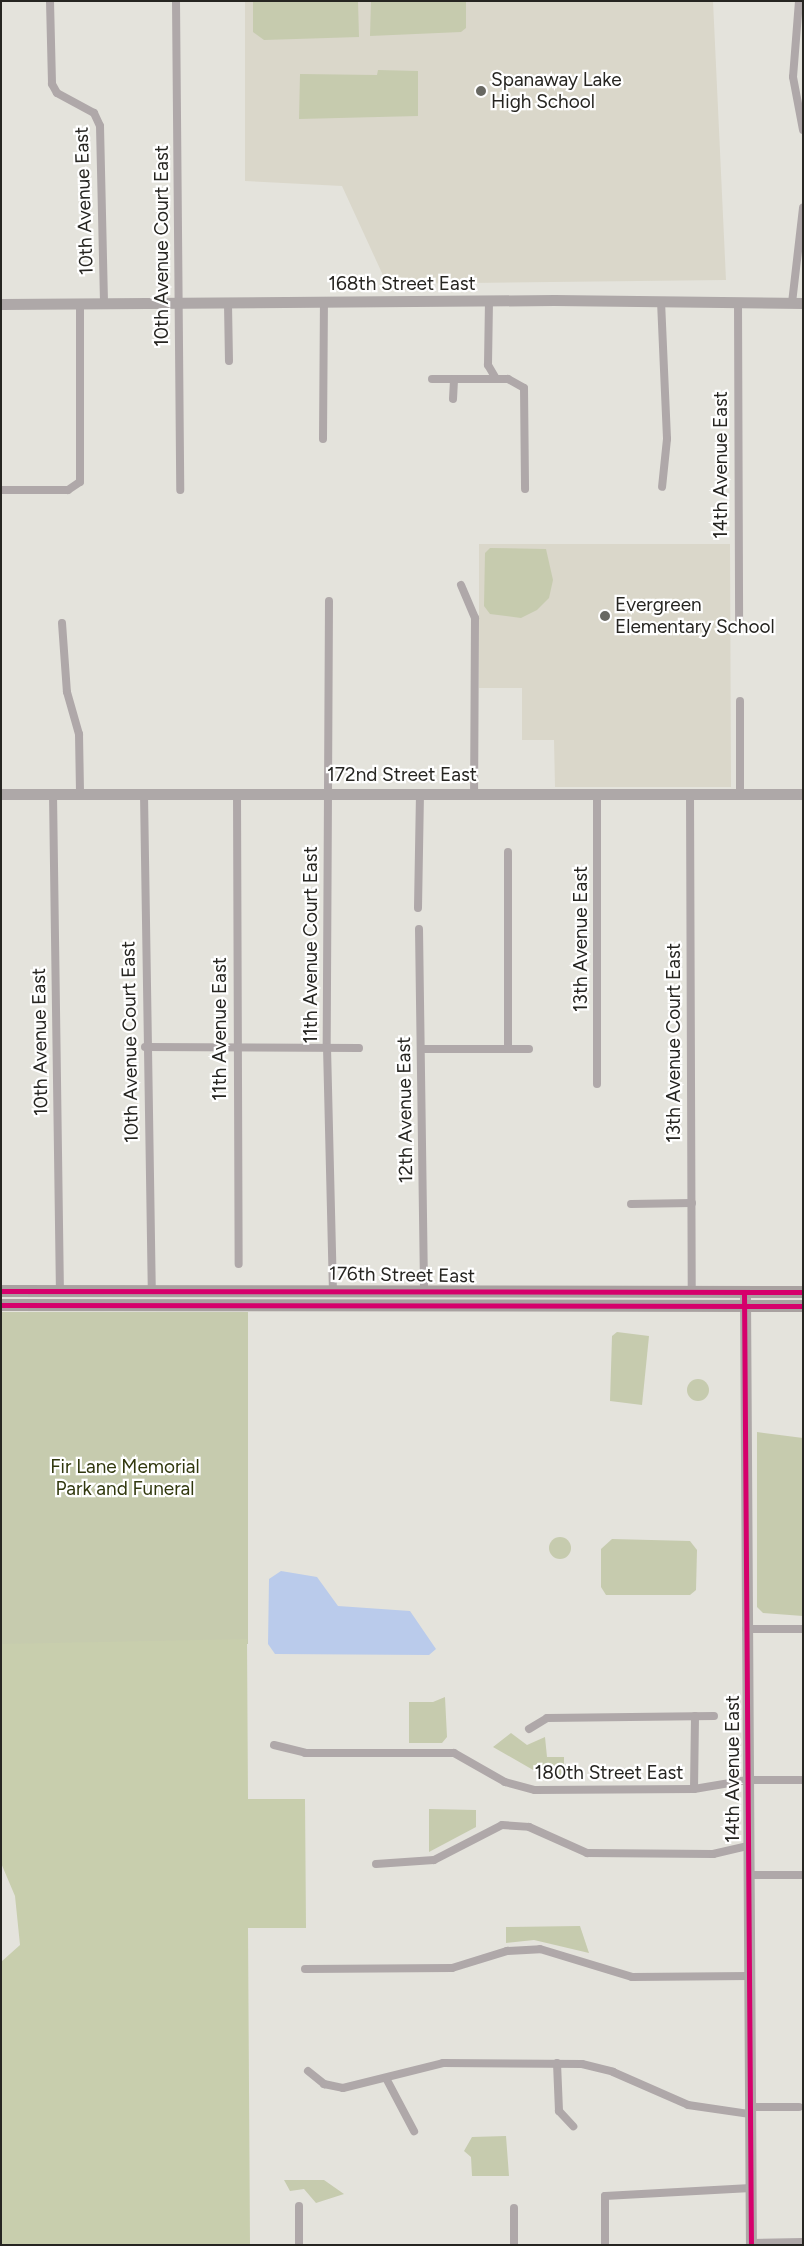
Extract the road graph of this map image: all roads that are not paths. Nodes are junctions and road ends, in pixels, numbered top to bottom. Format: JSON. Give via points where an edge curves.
{"nodes":[{"id":1,"x":50,"y":1,"type":"edge"},
{"id":2,"x":176,"y":1,"type":"edge"},
{"id":3,"x":799,"y":1,"type":"edge"},
{"id":4,"x":803,"y":130,"type":"edge"},
{"id":5,"x":803,"y":208,"type":"edge"},
{"id":6,"x":489,"y":300,"type":"junction"},
{"id":7,"x":661,"y":301,"type":"junction"},
{"id":8,"x":324,"y":302,"type":"junction"},
{"id":9,"x":738,"y":302,"type":"junction"},
{"id":10,"x":797,"y":303,"type":"edge"},
{"id":11,"x":1,"y":304,"type":"edge"},
{"id":12,"x":80,"y":304,"type":"junction"},
{"id":13,"x":104,"y":304,"type":"junction"},
{"id":14,"x":179,"y":304,"type":"junction"},
{"id":15,"x":228,"y":304,"type":"junction"},
{"id":16,"x":229,"y":361,"type":"dead end"},
{"id":17,"x":495,"y":377,"type":"junction"},
{"id":18,"x":432,"y":379,"type":"dead end"},
{"id":19,"x":454,"y":379,"type":"junction"},
{"id":20,"x":453,"y":399,"type":"dead end"},
{"id":21,"x":323,"y":439,"type":"dead end"},
{"id":22,"x":662,"y":487,"type":"dead end"},
{"id":23,"x":525,"y":489,"type":"dead end"},
{"id":24,"x":1,"y":490,"type":"edge"},
{"id":25,"x":180,"y":490,"type":"dead end"},
{"id":26,"x":461,"y":585,"type":"dead end"},
{"id":27,"x":329,"y":601,"type":"dead end"},
{"id":28,"x":62,"y":623,"type":"dead end"},
{"id":29,"x":739,"y":627,"type":"dead end"},
{"id":30,"x":740,"y":700,"type":"dead end"},
{"id":31,"x":80,"y":793,"type":"junction"},
{"id":32,"x":328,"y":793,"type":"junction"},
{"id":33,"x":420,"y":793,"type":"junction"},
{"id":34,"x":474,"y":793,"type":"junction"},
{"id":35,"x":740,"y":793,"type":"junction"},
{"id":36,"x":1,"y":794,"type":"edge"},
{"id":37,"x":53,"y":794,"type":"junction"},
{"id":38,"x":144,"y":794,"type":"junction"},
{"id":39,"x":237,"y":794,"type":"junction"},
{"id":40,"x":597,"y":794,"type":"junction"},
{"id":41,"x":690,"y":794,"type":"junction"},
{"id":42,"x":803,"y":794,"type":"edge"},
{"id":43,"x":508,"y":852,"type":"dead end"},
{"id":44,"x":418,"y":908,"type":"dead end"},
{"id":45,"x":419,"y":929,"type":"dead end"},
{"id":46,"x":235,"y":1046,"type":"junction"},
{"id":47,"x":145,"y":1047,"type":"junction"},
{"id":48,"x":327,"y":1047,"type":"junction"},
{"id":49,"x":359,"y":1048,"type":"dead end"},
{"id":50,"x":421,"y":1049,"type":"junction"},
{"id":51,"x":508,"y":1049,"type":"junction"},
{"id":52,"x":529,"y":1049,"type":"dead end"},
{"id":53,"x":597,"y":1084,"type":"dead end"},
{"id":54,"x":692,"y":1203,"type":"junction"},
{"id":55,"x":631,"y":1204,"type":"dead end"},
{"id":56,"x":239,"y":1264,"type":"dead end"},
{"id":57,"x":152,"y":1289,"type":"junction"},
{"id":58,"x":333,"y":1289,"type":"junction"},
{"id":59,"x":60,"y":1290,"type":"junction"},
{"id":60,"x":424,"y":1290,"type":"junction"},
{"id":61,"x":1,"y":1291,"type":"edge"},
{"id":62,"x":692,"y":1291,"type":"junction"},
{"id":63,"x":803,"y":1292,"type":"edge"},
{"id":64,"x":744,"y":1293,"type":"junction"},
{"id":65,"x":262,"y":1303,"type":"junction"},
{"id":66,"x":592,"y":1304,"type":"junction"},
{"id":67,"x":1,"y":1305,"type":"edge"},
{"id":68,"x":745,"y":1306,"type":"junction"},
{"id":69,"x":803,"y":1306,"type":"edge"},
{"id":70,"x":746,"y":1629,"type":"junction"},
{"id":71,"x":803,"y":1629,"type":"edge"},
{"id":72,"x":695,"y":1716,"type":"junction"},
{"id":73,"x":714,"y":1716,"type":"dead end"},
{"id":74,"x":529,"y":1729,"type":"dead end"},
{"id":75,"x":274,"y":1744,"type":"dead end"},
{"id":76,"x":748,"y":1780,"type":"junction"},
{"id":77,"x":803,"y":1780,"type":"edge"},
{"id":78,"x":694,"y":1789,"type":"junction"},
{"id":79,"x":748,"y":1846,"type":"junction"},
{"id":80,"x":376,"y":1864,"type":"dead end"},
{"id":81,"x":748,"y":1876,"type":"junction"},
{"id":82,"x":803,"y":1876,"type":"edge"},
{"id":83,"x":305,"y":1969,"type":"dead end"},
{"id":84,"x":749,"y":1976,"type":"junction"},
{"id":85,"x":557,"y":2063,"type":"junction"},
{"id":86,"x":308,"y":2071,"type":"dead end"},
{"id":87,"x":387,"y":2080,"type":"junction"},
{"id":88,"x":799,"y":2107,"type":"dead end"},
{"id":89,"x":750,"y":2111,"type":"junction"},
{"id":90,"x":573,"y":2126,"type":"dead end"},
{"id":91,"x":414,"y":2131,"type":"dead end"},
{"id":92,"x":751,"y":2188,"type":"junction"},
{"id":93,"x":299,"y":2206,"type":"dead end"},
{"id":94,"x":514,"y":2208,"type":"dead end"},
{"id":95,"x":803,"y":2242,"type":"edge"},
{"id":96,"x":751,"y":2244,"type":"edge"},
{"id":97,"x":299,"y":2245,"type":"edge"},
{"id":98,"x":514,"y":2245,"type":"edge"},
{"id":99,"x":605,"y":2245,"type":"edge"}],
"edges":[{"from":1,"to":13,"type":"street","name":"10th Avenue East","via":[[52,84],[58,93],[94,113],[100,126]]},
{"from":2,"to":14,"type":"street","name":"10th Avenue Court East"},
{"from":3,"to":4,"type":"street","via":[[793,77]]},
{"from":5,"to":10,"type":"street"},
{"from":6,"to":7,"type":"street","name":"168th Street East"},
{"from":6,"to":8,"type":"street","name":"168th Street East"},
{"from":6,"to":17,"type":"street","via":[[488,365]]},
{"from":7,"to":9,"type":"street","name":"168th Street East"},
{"from":7,"to":22,"type":"street","via":[[667,439]]},
{"from":8,"to":15,"type":"street","name":"168th Street East"},
{"from":8,"to":21,"type":"street"},
{"from":9,"to":10,"type":"street","name":"168th Street East"},
{"from":9,"to":29,"type":"street","name":"14th Avenue East"},
{"from":11,"to":12,"type":"street","name":"168th Street East"},
{"from":12,"to":13,"type":"street","name":"168th Street East"},
{"from":12,"to":24,"type":"street","via":[[83,466],[74,488]]},
{"from":13,"to":14,"type":"street","name":"168th Street East"},
{"from":14,"to":15,"type":"street","name":"168th Street East"},
{"from":14,"to":25,"type":"street","name":"10th Avenue Court East"},
{"from":15,"to":16,"type":"street"},
{"from":17,"to":19,"type":"street"},
{"from":17,"to":23,"type":"street","via":[[519,383],[527,394]]},
{"from":18,"to":19,"type":"street"},
{"from":19,"to":20,"type":"street"},
{"from":26,"to":34,"type":"street","via":[[475,618]]},
{"from":27,"to":32,"type":"street","name":"11th Avenue Court East"},
{"from":28,"to":31,"type":"street","via":[[67,692],[79,734]]},
{"from":30,"to":35,"type":"street"},
{"from":31,"to":37,"type":"street","name":"172nd Street East"},
{"from":31,"to":38,"type":"street","name":"172nd Street East"},
{"from":32,"to":33,"type":"street","name":"172nd Street East"},
{"from":32,"to":39,"type":"street","name":"172nd Street East"},
{"from":32,"to":48,"type":"street","name":"11th Avenue Court East"},
{"from":33,"to":34,"type":"street","name":"172nd Street East"},
{"from":33,"to":44,"type":"street"},
{"from":34,"to":40,"type":"street","name":"172nd Street East"},
{"from":35,"to":41,"type":"street","name":"172nd Street East"},
{"from":35,"to":42,"type":"street","name":"172nd Street East"},
{"from":36,"to":37,"type":"street","name":"172nd Street East"},
{"from":37,"to":59,"type":"street","name":"10th Avenue East"},
{"from":38,"to":39,"type":"street","name":"172nd Street East"},
{"from":38,"to":47,"type":"street","name":"10th Avenue Court East"},
{"from":39,"to":46,"type":"street","name":"11th Avenue East"},
{"from":40,"to":41,"type":"street","name":"172nd Street East"},
{"from":40,"to":53,"type":"street","name":"13th Avenue East"},
{"from":41,"to":54,"type":"street","name":"13th Avenue Court East"},
{"from":43,"to":51,"type":"street"},
{"from":45,"to":50,"type":"street","name":"12th Avenue East"},
{"from":46,"to":47,"type":"street"},
{"from":46,"to":48,"type":"street"},
{"from":46,"to":56,"type":"street","name":"11th Avenue East"},
{"from":47,"to":57,"type":"street","name":"10th Avenue Court East"},
{"from":48,"to":49,"type":"street"},
{"from":48,"to":58,"type":"street","name":"11th Avenue Court East"},
{"from":50,"to":51,"type":"street"},
{"from":50,"to":60,"type":"street","name":"12th Avenue East"},
{"from":51,"to":52,"type":"street"},
{"from":54,"to":55,"type":"street"},
{"from":54,"to":62,"type":"street","name":"13th Avenue Court East"},
{"from":57,"to":58,"type":"main road","name":"176th Street East"},
{"from":57,"to":59,"type":"main road","name":"176th Street East"},
{"from":58,"to":60,"type":"main road","name":"176th Street East"},
{"from":58,"to":65,"type":"main road","via":[[325,1296],[274,1296]]},
{"from":59,"to":61,"type":"main road","name":"176th Street East"},
{"from":60,"to":62,"type":"main road","name":"176th Street East"},
{"from":62,"to":64,"type":"main road","name":"176th Street East"},
{"from":62,"to":66,"type":"main road","via":[[683,1297],[605,1299]]},
{"from":63,"to":64,"type":"main road","name":"176th Street East"},
{"from":64,"to":68,"type":"street","name":"14th Avenue East"},
{"from":65,"to":66,"type":"main road","name":"176th Street East"},
{"from":65,"to":67,"type":"main road","name":"176th Street East"},
{"from":66,"to":68,"type":"main road","name":"176th Street East"},
{"from":68,"to":69,"type":"main road","name":"176th Street East"},
{"from":68,"to":70,"type":"street","name":"14th Avenue East"},
{"from":70,"to":71,"type":"street"},
{"from":70,"to":76,"type":"street","name":"14th Avenue East"},
{"from":72,"to":73,"type":"street"},
{"from":72,"to":74,"type":"street","via":[[548,1718]]},
{"from":72,"to":78,"type":"street"},
{"from":75,"to":78,"type":"street","name":"180th Street East","via":[[305,1753],[454,1754],[525,1789]]},
{"from":76,"to":77,"type":"street","name":"180th Street East"},
{"from":76,"to":78,"type":"street","name":"180th Street East"},
{"from":76,"to":79,"type":"street","name":"14th Avenue East"},
{"from":79,"to":80,"type":"street","via":[[713,1854],[587,1853],[529,1827],[502,1825],[434,1860]]},
{"from":79,"to":81,"type":"street","name":"14th Avenue East"},
{"from":81,"to":82,"type":"street"},
{"from":81,"to":84,"type":"street","name":"14th Avenue East"},
{"from":83,"to":84,"type":"street","via":[[452,1968],[507,1951],[540,1949],[632,1977]]},
{"from":84,"to":89,"type":"street","name":"14th Avenue East"},
{"from":85,"to":87,"type":"street","via":[[444,2063]]},
{"from":85,"to":89,"type":"street","via":[[613,2072],[708,2110]]},
{"from":85,"to":90,"type":"street","via":[[560,2111]]},
{"from":86,"to":87,"type":"street","via":[[332,2088]]},
{"from":87,"to":91,"type":"street"},
{"from":88,"to":89,"type":"street"},
{"from":89,"to":92,"type":"street","name":"14th Avenue East"},
{"from":92,"to":96,"type":"street","name":"14th Avenue East"},
{"from":92,"to":99,"type":"street","via":[[605,2196]]},
{"from":93,"to":97,"type":"street"},
{"from":94,"to":98,"type":"street"},
{"from":95,"to":96,"type":"street"}]}
